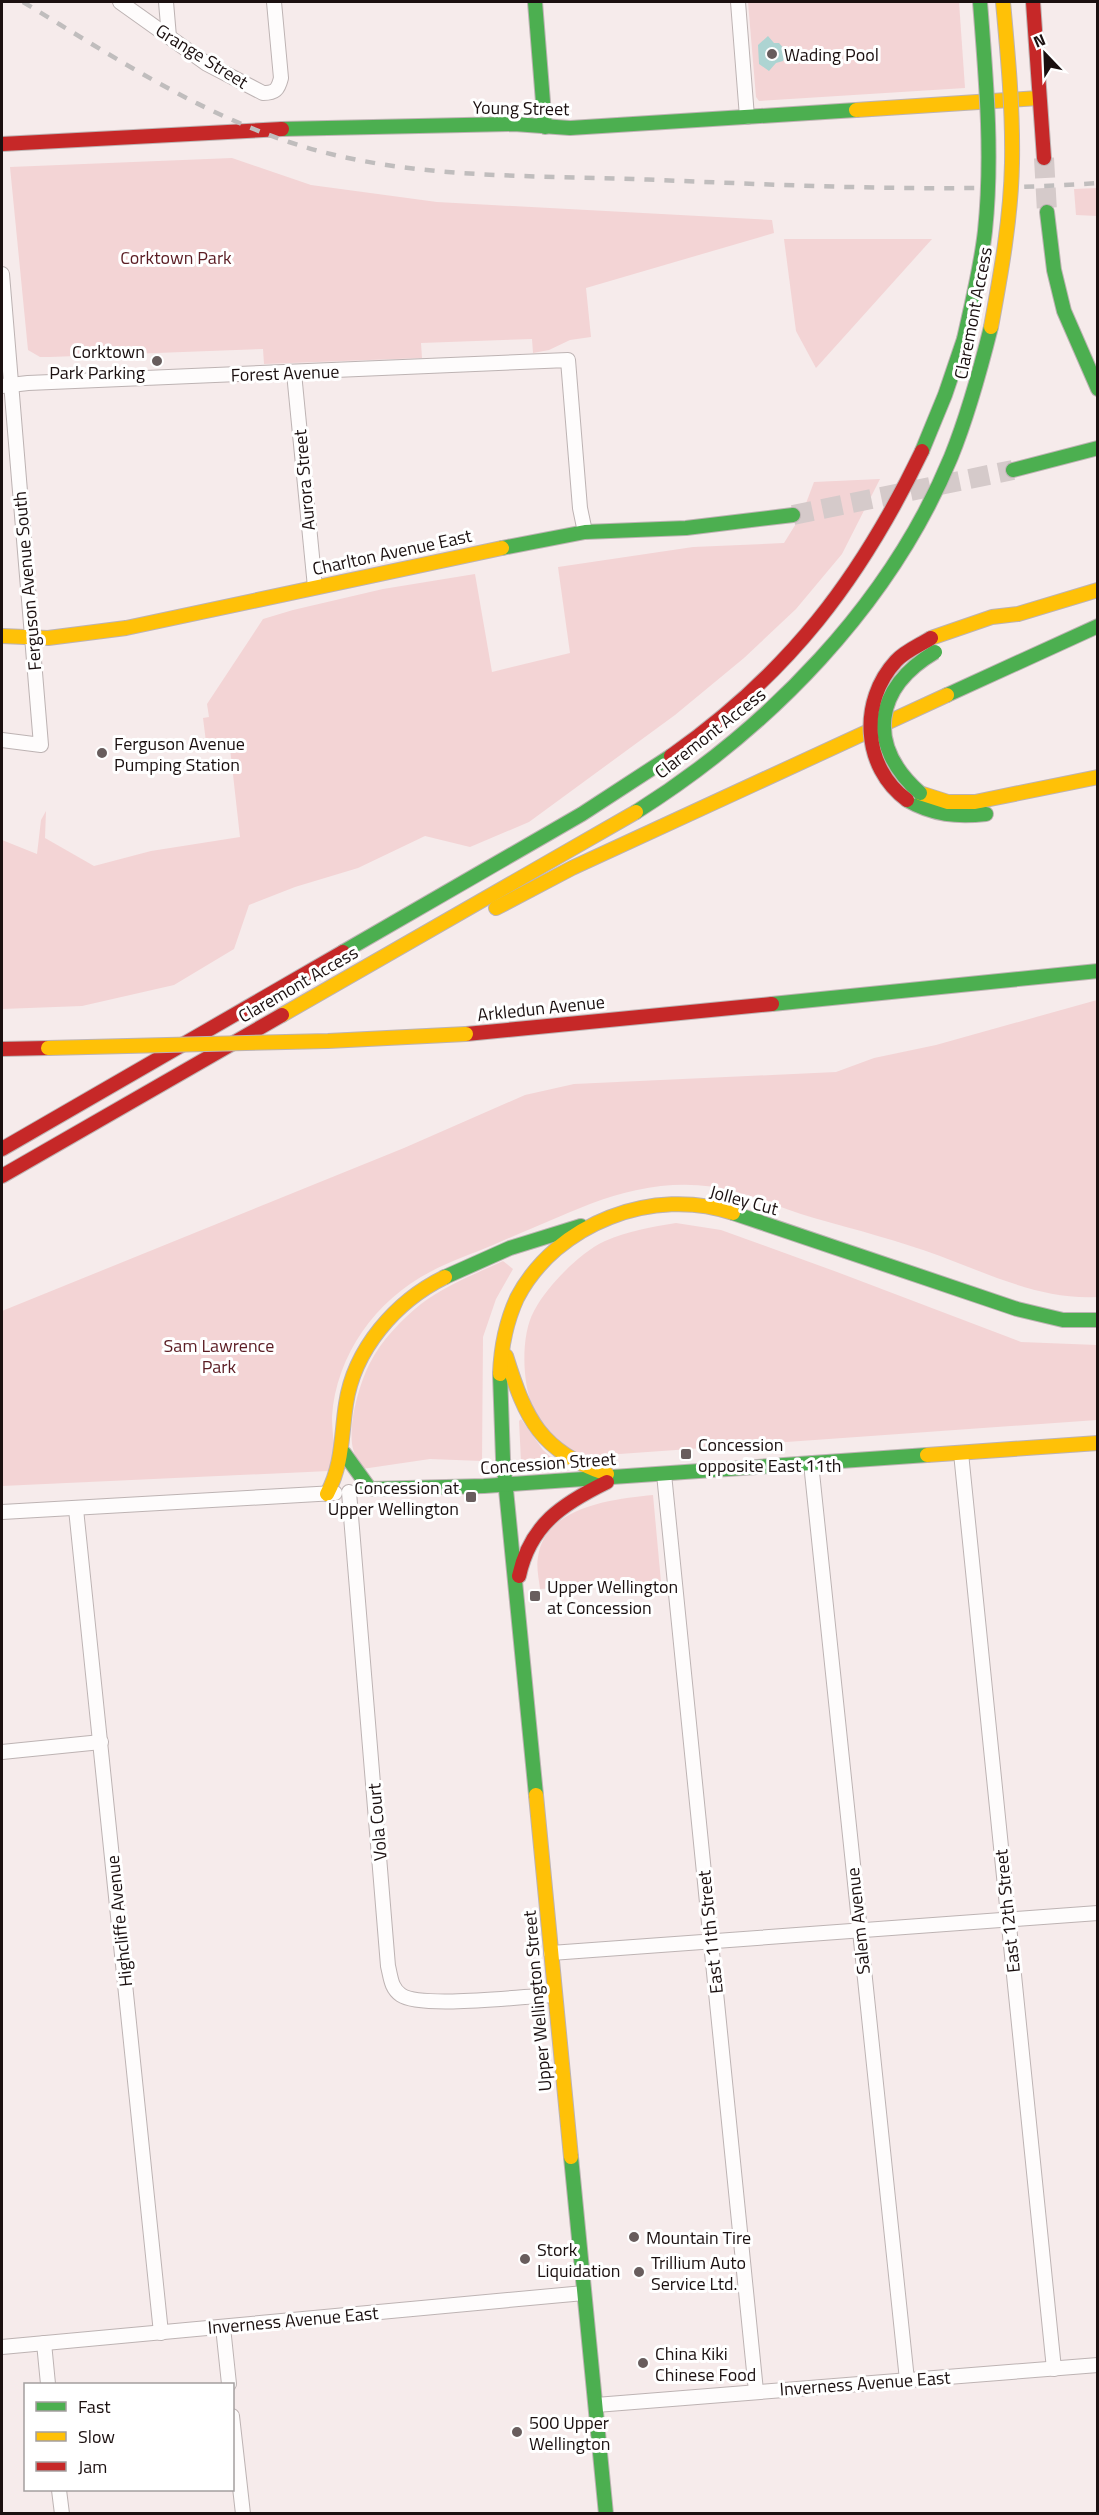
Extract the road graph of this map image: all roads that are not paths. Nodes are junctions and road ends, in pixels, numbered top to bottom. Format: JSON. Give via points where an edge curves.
{"nodes":[{"id":1,"x":120,"y":2,"type":"edge"},
{"id":2,"x":166,"y":2,"type":"edge"},
{"id":3,"x":274,"y":2,"type":"edge"},
{"id":4,"x":535,"y":2,"type":"edge"},
{"id":5,"x":738,"y":2,"type":"edge"},
{"id":6,"x":980,"y":2,"type":"edge"},
{"id":7,"x":1003,"y":2,"type":"edge"},
{"id":8,"x":1033,"y":2,"type":"edge"},
{"id":9,"x":169,"y":37,"type":"junction"},
{"id":10,"x":1039,"y":98,"type":"junction"},
{"id":11,"x":747,"y":117,"type":"junction"},
{"id":12,"x":545,"y":127,"type":"junction"},
{"id":13,"x":2,"y":144,"type":"edge"},
{"id":14,"x":1044,"y":158,"type":"tunnel mouth"},
{"id":15,"x":1047,"y":212,"type":"tunnel mouth"},
{"id":16,"x":2,"y":274,"type":"edge"},
{"id":17,"x":294,"y":373,"type":"junction"},
{"id":18,"x":6,"y":386,"type":"edge"},
{"id":19,"x":1098,"y":389,"type":"edge"},
{"id":20,"x":1098,"y":448,"type":"edge"},
{"id":21,"x":1014,"y":470,"type":"tunnel mouth"},
{"id":22,"x":793,"y":515,"type":"tunnel mouth"},
{"id":23,"x":585,"y":532,"type":"junction"},
{"id":24,"x":315,"y":587,"type":"junction"},
{"id":25,"x":1098,"y":590,"type":"edge"},
{"id":26,"x":1098,"y":626,"type":"edge"},
{"id":27,"x":2,"y":636,"type":"edge"},
{"id":28,"x":32,"y":638,"type":"junction"},
{"id":29,"x":934,"y":644,"type":"junction"},
{"id":30,"x":2,"y":740,"type":"edge"},
{"id":31,"x":1098,"y":777,"type":"edge"},
{"id":32,"x":1061,"y":786,"type":"junction"},
{"id":33,"x":1098,"y":971,"type":"edge"},
{"id":34,"x":348,"y":976,"type":"junction"},
{"id":35,"x":2,"y":1048,"type":"edge"},
{"id":36,"x":2,"y":1149,"type":"edge"},
{"id":37,"x":2,"y":1176,"type":"edge"},
{"id":38,"x":601,"y":1220,"type":"junction"},
{"id":39,"x":1098,"y":1320,"type":"edge"},
{"id":40,"x":503,"y":1347,"type":"junction"},
{"id":41,"x":1098,"y":1443,"type":"edge"},
{"id":42,"x":344,"y":1453,"type":"junction"},
{"id":43,"x":961,"y":1453,"type":"junction"},
{"id":44,"x":811,"y":1463,"type":"junction"},
{"id":45,"x":664,"y":1474,"type":"junction"},
{"id":46,"x":619,"y":1477,"type":"junction"},
{"id":47,"x":505,"y":1484,"type":"junction"},
{"id":48,"x":370,"y":1489,"type":"junction"},
{"id":49,"x":349,"y":1491,"type":"junction"},
{"id":50,"x":327,"y":1494,"type":"junction"},
{"id":51,"x":76,"y":1509,"type":"junction"},
{"id":52,"x":2,"y":1512,"type":"edge"},
{"id":53,"x":516,"y":1600,"type":"junction"},
{"id":54,"x":101,"y":1742,"type":"junction"},
{"id":55,"x":2,"y":1752,"type":"edge"},
{"id":56,"x":1098,"y":1913,"type":"edge"},
{"id":57,"x":1007,"y":1920,"type":"junction"},
{"id":58,"x":859,"y":1930,"type":"junction"},
{"id":59,"x":710,"y":1941,"type":"junction"},
{"id":60,"x":551,"y":1953,"type":"junction"},
{"id":61,"x":554,"y":1995,"type":"junction"},
{"id":62,"x":584,"y":2293,"type":"junction"},
{"id":63,"x":223,"y":2327,"type":"junction"},
{"id":64,"x":161,"y":2333,"type":"junction"},
{"id":65,"x":44,"y":2343,"type":"junction"},
{"id":66,"x":2,"y":2347,"type":"edge"},
{"id":67,"x":1098,"y":2365,"type":"edge"},
{"id":68,"x":1053,"y":2369,"type":"junction"},
{"id":69,"x":907,"y":2380,"type":"junction"},
{"id":70,"x":48,"y":2383,"type":"edge"},
{"id":71,"x":229,"y":2383,"type":"edge"},
{"id":72,"x":756,"y":2391,"type":"junction"},
{"id":73,"x":596,"y":2405,"type":"junction"},
{"id":74,"x":234,"y":2434,"type":"edge"},
{"id":75,"x":59,"y":2491,"type":"edge"},
{"id":76,"x":62,"y":2514,"type":"edge"},
{"id":77,"x":243,"y":2514,"type":"edge"},
{"id":78,"x":606,"y":2514,"type":"edge"}],
"edges":[{"from":1,"to":9,"type":"street","name":"Grange Street"},
{"from":2,"to":9,"type":"street"},
{"from":3,"to":9,"type":"street","name":"Grange Street","via":[[281,78],[279,88],[272,93],[262,93],[207,64]]},
{"from":4,"to":12,"type":"main road"},
{"from":5,"to":11,"type":"street"},
{"from":6,"to":36,"type":"main road","name":"Claremont Access","bridge":true,"via":[[988,105],[988,188],[979,274],[964,339],[933,431],[885,529],[813,627],[764,680],[717,722],[652,770]]},
{"from":7,"to":34,"type":"main road","name":"Claremont Access","bridge":true,"via":[[1012,139],[1009,211],[991,327],[959,438],[929,505],[859,614],[784,698],[690,776],[635,812]]},
{"from":8,"to":10,"type":"main road"},
{"from":10,"to":11,"type":"main road","name":"Young Street"},
{"from":10,"to":14,"type":"main road"},
{"from":11,"to":12,"type":"main road","name":"Young Street"},
{"from":12,"to":13,"type":"main road","name":"Young Street","via":[[514,124],[233,130]]},
{"from":15,"to":19,"type":"main road","via":[[1060,298]]},
{"from":16,"to":18,"type":"street","name":"Ferguson Avenue South"},
{"from":17,"to":18,"type":"street","name":"Forest Avenue"},
{"from":17,"to":23,"type":"street","name":"Forest Avenue","via":[[568,360]]},
{"from":17,"to":24,"type":"street","name":"Aurora Street"},
{"from":18,"to":28,"type":"street","name":"Ferguson Avenue South"},
{"from":20,"to":21,"type":"main road"},
{"from":22,"to":23,"type":"main road","name":"Charlton Avenue East","via":[[686,528]]},
{"from":23,"to":24,"type":"main road","name":"Charlton Avenue East"},
{"from":24,"to":28,"type":"main road","name":"Charlton Avenue East","via":[[126,628]]},
{"from":25,"to":29,"type":"main road","via":[[1018,614],[997,628]]},
{"from":26,"to":34,"type":"main road","via":[[572,868],[462,926]]},
{"from":27,"to":28,"type":"main road","name":"Charlton Avenue East"},
{"from":28,"to":30,"type":"street","name":"Ferguson Avenue South","via":[[41,745]]},
{"from":29,"to":32,"type":"main road","bridge":true,"via":[[897,682],[885,718],[885,740],[892,762],[909,785],[931,799],[949,803],[983,802]]},
{"from":29,"to":32,"type":"main road","bridge":true,"via":[[897,660],[876,693],[869,736],[887,782],[907,801],[937,814],[971,816],[1028,803]]},
{"from":31,"to":32,"type":"main road"},
{"from":33,"to":35,"type":"main road","name":"Arkledun Avenue","bridge":true,"via":[[466,1034],[306,1042]]},
{"from":34,"to":37,"type":"main road","name":"Claremont Access"},
{"from":38,"to":39,"type":"main road","name":"Jolley Cut","via":[[639,1208],[678,1204],[718,1209],[1017,1310],[1063,1320]]},
{"from":38,"to":40,"type":"main road","name":"Jolley Cut","via":[[569,1239],[536,1272],[509,1318]]},
{"from":38,"to":42,"type":"main road","via":[[482,1260],[430,1284],[394,1311],[368,1344],[354,1370],[346,1401]]},
{"from":40,"to":46,"type":"main road","via":[[530,1416],[550,1446],[588,1469]]},
{"from":40,"to":47,"type":"main road","name":"Jolley Cut","via":[[500,1407]]},
{"from":41,"to":43,"type":"main road","name":"Concession Street"},
{"from":42,"to":48,"type":"main road"},
{"from":42,"to":50,"type":"main road","via":[[339,1473]]},
{"from":43,"to":44,"type":"main road","name":"Concession Street"},
{"from":43,"to":57,"type":"street","name":"East 12th Street"},
{"from":44,"to":45,"type":"main road","name":"Concession Street"},
{"from":44,"to":58,"type":"street","name":"Salem Avenue"},
{"from":45,"to":46,"type":"main road","name":"Concession Street"},
{"from":45,"to":59,"type":"street","name":"East 11th Street"},
{"from":46,"to":47,"type":"main road","name":"Concession Street"},
{"from":46,"to":53,"type":"main road","via":[[560,1508],[535,1533],[521,1563]]},
{"from":47,"to":48,"type":"main road","name":"Concession Street"},
{"from":47,"to":53,"type":"main road","name":"Upper Wellington Street"},
{"from":48,"to":49,"type":"street","name":"Concession Street"},
{"from":49,"to":50,"type":"street","name":"Concession Street"},
{"from":49,"to":61,"type":"street","name":"Vola Court","via":[[392,1986],[402,1995],[424,2002]]},
{"from":50,"to":51,"type":"street","name":"Concession Street"},
{"from":51,"to":52,"type":"street","name":"Concession Street"},
{"from":51,"to":54,"type":"street","name":"Highcliffe Avenue"},
{"from":53,"to":60,"type":"main road","name":"Upper Wellington Street"},
{"from":54,"to":55,"type":"street"},
{"from":54,"to":64,"type":"street","name":"Highcliffe Avenue"},
{"from":56,"to":57,"type":"street"},
{"from":57,"to":58,"type":"street"},
{"from":57,"to":68,"type":"street","name":"East 12th Street"},
{"from":58,"to":59,"type":"street"},
{"from":58,"to":69,"type":"street","name":"Salem Avenue"},
{"from":59,"to":60,"type":"street"},
{"from":59,"to":72,"type":"street","name":"East 11th Street"},
{"from":60,"to":61,"type":"main road","name":"Upper Wellington Street"},
{"from":61,"to":62,"type":"main road","name":"Upper Wellington Street"},
{"from":62,"to":63,"type":"street","name":"Inverness Avenue East"},
{"from":62,"to":73,"type":"main road","name":"Upper Wellington Street"},
{"from":63,"to":64,"type":"street","name":"Inverness Avenue East"},
{"from":63,"to":71,"type":"street"},
{"from":64,"to":65,"type":"street","name":"Inverness Avenue East"},
{"from":65,"to":66,"type":"street","name":"Inverness Avenue East"},
{"from":65,"to":70,"type":"street"},
{"from":67,"to":68,"type":"street","name":"Inverness Avenue East"},
{"from":68,"to":69,"type":"street","name":"Inverness Avenue East"},
{"from":69,"to":72,"type":"street","name":"Inverness Avenue East"},
{"from":72,"to":73,"type":"street","name":"Inverness Avenue East"},
{"from":73,"to":78,"type":"main road","name":"Upper Wellington Street"},
{"from":74,"to":77,"type":"street"},
{"from":75,"to":76,"type":"street"}]}
